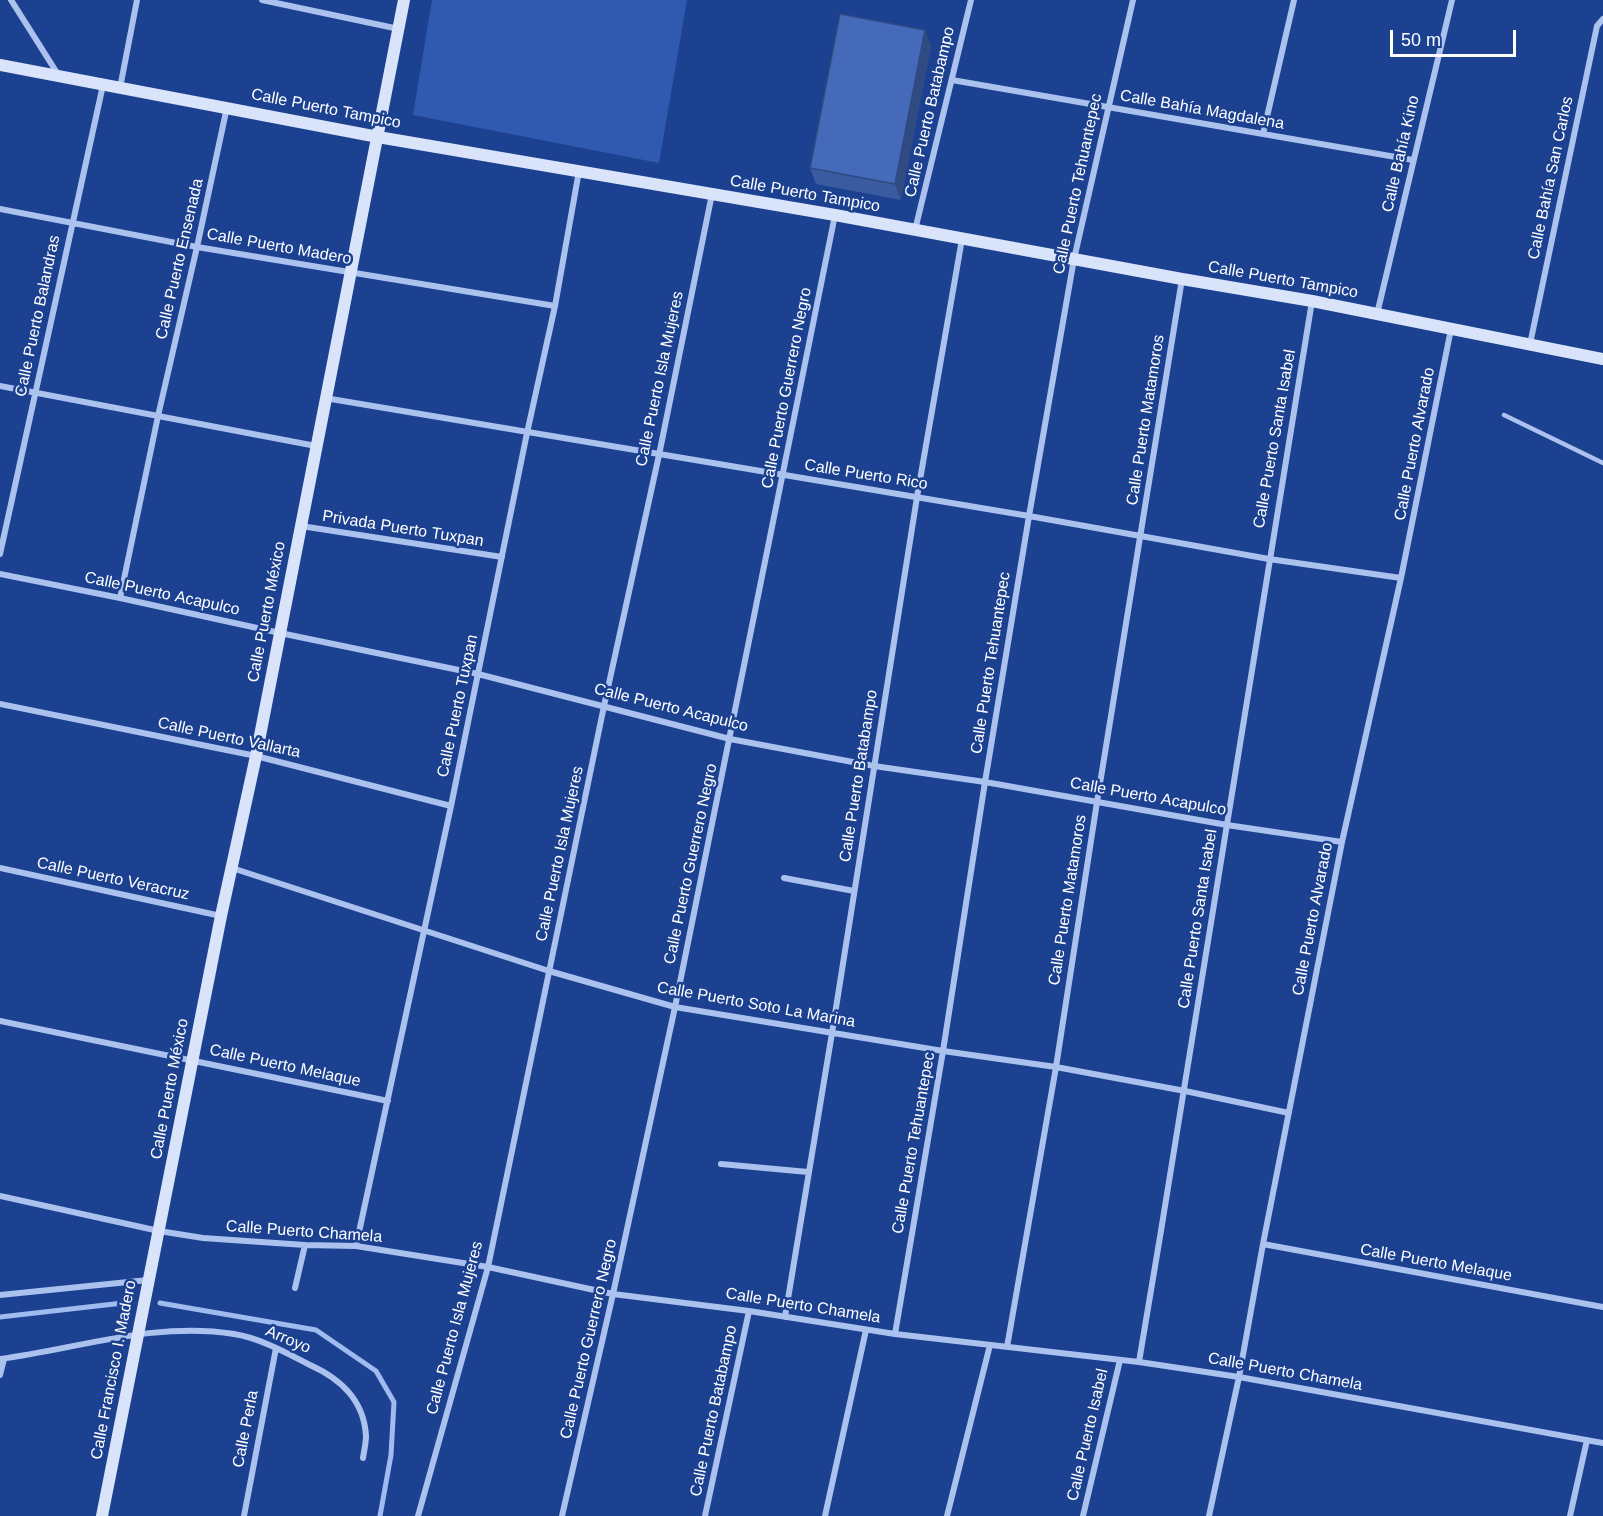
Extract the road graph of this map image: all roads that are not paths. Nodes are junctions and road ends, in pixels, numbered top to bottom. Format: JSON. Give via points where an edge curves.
{"nodes":[{"id":1,"x":11,"y":0,"type":"edge"},
{"id":2,"x":137,"y":0,"type":"edge"},
{"id":3,"x":262,"y":0,"type":"edge"},
{"id":4,"x":404,"y":0,"type":"edge"},
{"id":5,"x":970,"y":0,"type":"edge"},
{"id":6,"x":1133,"y":0,"type":"edge"},
{"id":7,"x":1294,"y":0,"type":"edge"},
{"id":8,"x":1452,"y":0,"type":"edge"},
{"id":9,"x":1603,"y":19,"type":"edge"},
{"id":10,"x":399,"y":29,"type":"junction"},
{"id":11,"x":0,"y":65,"type":"edge"},
{"id":12,"x":59,"y":76,"type":"junction"},
{"id":13,"x":952,"y":80,"type":"junction"},
{"id":14,"x":103,"y":84,"type":"junction"},
{"id":15,"x":120,"y":88,"type":"junction"},
{"id":16,"x":227,"y":107,"type":"junction"},
{"id":17,"x":1108,"y":108,"type":"junction"},
{"id":18,"x":1263,"y":134,"type":"junction"},
{"id":19,"x":378,"y":137,"type":"junction"},
{"id":20,"x":1413,"y":160,"type":"junction"},
{"id":21,"x":579,"y":170,"type":"junction"},
{"id":22,"x":712,"y":194,"type":"junction"},
{"id":23,"x":0,"y":209,"type":"edge"},
{"id":24,"x":835,"y":215,"type":"junction"},
{"id":25,"x":71,"y":224,"type":"junction"},
{"id":26,"x":915,"y":231,"type":"junction"},
{"id":27,"x":962,"y":239,"type":"junction"},
{"id":28,"x":197,"y":247,"type":"junction"},
{"id":29,"x":1074,"y":260,"type":"junction"},
{"id":30,"x":352,"y":273,"type":"junction"},
{"id":31,"x":1182,"y":279,"type":"junction"},
{"id":32,"x":1312,"y":301,"type":"junction"},
{"id":33,"x":555,"y":306,"type":"junction"},
{"id":34,"x":1377,"y":314,"type":"junction"},
{"id":35,"x":1451,"y":329,"type":"junction"},
{"id":36,"x":1530,"y":344,"type":"junction"},
{"id":37,"x":1603,"y":359,"type":"edge"},
{"id":38,"x":0,"y":386,"type":"edge"},
{"id":39,"x":36,"y":392,"type":"junction"},
{"id":40,"x":326,"y":398,"type":"junction"},
{"id":41,"x":1503,"y":415,"type":"dead end"},
{"id":42,"x":158,"y":416,"type":"junction"},
{"id":43,"x":527,"y":433,"type":"junction"},
{"id":44,"x":316,"y":446,"type":"junction"},
{"id":45,"x":659,"y":455,"type":"junction"},
{"id":46,"x":1603,"y":463,"type":"edge"},
{"id":47,"x":783,"y":475,"type":"junction"},
{"id":48,"x":916,"y":498,"type":"junction"},
{"id":49,"x":1029,"y":516,"type":"junction"},
{"id":50,"x":300,"y":526,"type":"junction"},
{"id":51,"x":1141,"y":536,"type":"junction"},
{"id":52,"x":0,"y":554,"type":"edge"},
{"id":53,"x":502,"y":557,"type":"junction"},
{"id":54,"x":1269,"y":558,"type":"junction"},
{"id":55,"x":0,"y":574,"type":"edge"},
{"id":56,"x":1401,"y":578,"type":"junction"},
{"id":57,"x":120,"y":598,"type":"junction"},
{"id":58,"x":280,"y":633,"type":"junction"},
{"id":59,"x":478,"y":674,"type":"junction"},
{"id":60,"x":0,"y":704,"type":"edge"},
{"id":61,"x":604,"y":705,"type":"junction"},
{"id":62,"x":730,"y":738,"type":"junction"},
{"id":63,"x":256,"y":756,"type":"junction"},
{"id":64,"x":874,"y":766,"type":"junction"},
{"id":65,"x":985,"y":782,"type":"junction"},
{"id":66,"x":1097,"y":802,"type":"junction"},
{"id":67,"x":451,"y":806,"type":"junction"},
{"id":68,"x":1227,"y":825,"type":"junction"},
{"id":69,"x":1342,"y":842,"type":"junction"},
{"id":70,"x":231,"y":867,"type":"junction"},
{"id":71,"x":0,"y":868,"type":"edge"},
{"id":72,"x":784,"y":878,"type":"dead end"},
{"id":73,"x":854,"y":891,"type":"junction"},
{"id":74,"x":221,"y":916,"type":"junction"},
{"id":75,"x":423,"y":929,"type":"junction"},
{"id":76,"x":549,"y":971,"type":"junction"},
{"id":77,"x":675,"y":1007,"type":"junction"},
{"id":78,"x":0,"y":1021,"type":"edge"},
{"id":79,"x":832,"y":1033,"type":"junction"},
{"id":80,"x":943,"y":1051,"type":"junction"},
{"id":81,"x":192,"y":1061,"type":"junction"},
{"id":82,"x":1056,"y":1067,"type":"junction"},
{"id":83,"x":1185,"y":1091,"type":"junction"},
{"id":84,"x":388,"y":1101,"type":"junction"},
{"id":85,"x":1289,"y":1113,"type":"junction"},
{"id":86,"x":721,"y":1164,"type":"dead end"},
{"id":87,"x":808,"y":1172,"type":"junction"},
{"id":88,"x":0,"y":1196,"type":"edge"},
{"id":89,"x":159,"y":1231,"type":"junction"},
{"id":90,"x":1263,"y":1244,"type":"junction"},
{"id":91,"x":305,"y":1245,"type":"junction"},
{"id":92,"x":356,"y":1246,"type":"junction"},
{"id":93,"x":488,"y":1268,"type":"junction"},
{"id":94,"x":148,"y":1281,"type":"junction"},
{"id":95,"x":295,"y":1288,"type":"dead end"},
{"id":96,"x":613,"y":1293,"type":"junction"},
{"id":97,"x":0,"y":1295,"type":"edge"},
{"id":98,"x":1603,"y":1307,"type":"edge"},
{"id":99,"x":749,"y":1311,"type":"junction"},
{"id":100,"x":785,"y":1317,"type":"junction"},
{"id":101,"x":866,"y":1330,"type":"junction"},
{"id":102,"x":895,"y":1334,"type":"junction"},
{"id":103,"x":137,"y":1335,"type":"junction"},
{"id":104,"x":990,"y":1345,"type":"junction"},
{"id":105,"x":1007,"y":1347,"type":"junction"},
{"id":106,"x":276,"y":1348,"type":"junction"},
{"id":107,"x":2,"y":1359,"type":"edge"},
{"id":108,"x":1120,"y":1360,"type":"junction"},
{"id":109,"x":1139,"y":1362,"type":"junction"},
{"id":110,"x":0,"y":1375,"type":"edge"},
{"id":111,"x":1239,"y":1377,"type":"junction"},
{"id":112,"x":1587,"y":1440,"type":"junction"},
{"id":113,"x":1603,"y":1443,"type":"edge"},
{"id":114,"x":363,"y":1458,"type":"dead end"},
{"id":115,"x":102,"y":1516,"type":"edge"},
{"id":116,"x":244,"y":1516,"type":"edge"},
{"id":117,"x":418,"y":1516,"type":"edge"},
{"id":118,"x":562,"y":1516,"type":"edge"},
{"id":119,"x":705,"y":1516,"type":"edge"},
{"id":120,"x":825,"y":1516,"type":"edge"},
{"id":121,"x":947,"y":1516,"type":"edge"},
{"id":122,"x":1083,"y":1516,"type":"edge"},
{"id":123,"x":1209,"y":1516,"type":"edge"},
{"id":124,"x":1570,"y":1516,"type":"edge"}],
"edges":[{"from":1,"to":12,"type":"street"},
{"from":2,"to":15,"type":"street"},
{"from":3,"to":10,"type":"street"},
{"from":4,"to":10,"type":"street","name":"Calle Puerto México"},
{"from":5,"to":13,"type":"street","name":"Calle Puerto Batabampo"},
{"from":6,"to":17,"type":"street","name":"Calle Puerto Tehuantepec"},
{"from":7,"to":18,"type":"street"},
{"from":8,"to":20,"type":"street","name":"Calle Bahía Kino"},
{"from":9,"to":36,"type":"street","name":"Calle Bahía San Carlos","via":[[1598,26]]},
{"from":10,"to":19,"type":"street","name":"Calle Puerto México"},
{"from":11,"to":12,"type":"street","name":"Calle Puerto Tampico"},
{"from":12,"to":14,"type":"street","name":"Calle Puerto Tampico"},
{"from":13,"to":17,"type":"street","name":"Calle Bahía Magdalena"},
{"from":13,"to":26,"type":"street","name":"Calle Puerto Batabampo"},
{"from":14,"to":15,"type":"street","name":"Calle Puerto Tampico"},
{"from":14,"to":25,"type":"street","name":"Calle Puerto Balandras"},
{"from":15,"to":16,"type":"street","name":"Calle Puerto Tampico"},
{"from":16,"to":19,"type":"street","name":"Calle Puerto Tampico"},
{"from":16,"to":28,"type":"street","name":"Calle Puerto Ensenada"},
{"from":17,"to":18,"type":"street","name":"Calle Bahía Magdalena"},
{"from":17,"to":29,"type":"street","name":"Calle Puerto Tehuantepec"},
{"from":18,"to":20,"type":"street","name":"Calle Bahía Magdalena"},
{"from":19,"to":21,"type":"street","name":"Calle Puerto Tampico"},
{"from":19,"to":30,"type":"street","name":"Calle Puerto México"},
{"from":20,"to":34,"type":"street","name":"Calle Bahía Kino"},
{"from":21,"to":22,"type":"street","name":"Calle Puerto Tampico"},
{"from":21,"to":33,"type":"street","name":"Calle Puerto Tuxpan"},
{"from":22,"to":24,"type":"street","name":"Calle Puerto Tampico"},
{"from":22,"to":45,"type":"street","name":"Calle Puerto Isla Mujeres"},
{"from":23,"to":25,"type":"street","name":"Calle Puerto Madero"},
{"from":24,"to":26,"type":"street","name":"Calle Puerto Tampico"},
{"from":24,"to":47,"type":"street","name":"Calle Puerto Guerrero Negro"},
{"from":25,"to":28,"type":"street","name":"Calle Puerto Madero"},
{"from":25,"to":39,"type":"street","name":"Calle Puerto Balandras"},
{"from":26,"to":27,"type":"street","name":"Calle Puerto Tampico"},
{"from":27,"to":29,"type":"street","name":"Calle Puerto Tampico"},
{"from":27,"to":48,"type":"street","name":"Calle Puerto Batabampo"},
{"from":28,"to":30,"type":"street","name":"Calle Puerto Madero"},
{"from":28,"to":42,"type":"street","name":"Calle Puerto Ensenada"},
{"from":29,"to":31,"type":"street","name":"Calle Puerto Tampico"},
{"from":29,"to":49,"type":"street","name":"Calle Puerto Tehuantepec"},
{"from":30,"to":33,"type":"street","name":"Calle Puerto Madero"},
{"from":30,"to":40,"type":"street","name":"Calle Puerto México"},
{"from":31,"to":32,"type":"street","name":"Calle Puerto Tampico"},
{"from":31,"to":51,"type":"street","name":"Calle Puerto Matamoros"},
{"from":32,"to":34,"type":"street","name":"Calle Puerto Tampico"},
{"from":32,"to":54,"type":"street","name":"Calle Puerto Santa Isabel"},
{"from":33,"to":43,"type":"street","name":"Calle Puerto Tuxpan"},
{"from":34,"to":35,"type":"street","name":"Calle Puerto Tampico"},
{"from":35,"to":36,"type":"street","name":"Calle Puerto Tampico"},
{"from":35,"to":56,"type":"street","name":"Calle Puerto Alvarado"},
{"from":36,"to":37,"type":"street","name":"Calle Puerto Tampico"},
{"from":38,"to":39,"type":"street"},
{"from":39,"to":42,"type":"street"},
{"from":39,"to":52,"type":"street","name":"Calle Puerto Balandras"},
{"from":40,"to":43,"type":"street","name":"Calle Puerto Rico"},
{"from":40,"to":44,"type":"street","name":"Calle Puerto México"},
{"from":41,"to":46,"type":"lane"},
{"from":42,"to":44,"type":"street"},
{"from":42,"to":57,"type":"street","name":"Calle Puerto Ensenada"},
{"from":43,"to":45,"type":"street","name":"Calle Puerto Rico"},
{"from":43,"to":53,"type":"street","name":"Calle Puerto Tuxpan"},
{"from":44,"to":50,"type":"street","name":"Calle Puerto México"},
{"from":45,"to":47,"type":"street","name":"Calle Puerto Rico"},
{"from":45,"to":61,"type":"street","name":"Calle Puerto Isla Mujeres"},
{"from":47,"to":48,"type":"street","name":"Calle Puerto Rico"},
{"from":47,"to":62,"type":"street","name":"Calle Puerto Guerrero Negro"},
{"from":48,"to":49,"type":"street","name":"Calle Puerto Rico"},
{"from":48,"to":64,"type":"street","name":"Calle Puerto Batabampo"},
{"from":49,"to":51,"type":"street","name":"Calle Puerto Rico"},
{"from":49,"to":65,"type":"street","name":"Calle Puerto Tehuantepec"},
{"from":50,"to":53,"type":"street","name":"Privada Puerto Tuxpan"},
{"from":50,"to":58,"type":"street","name":"Calle Puerto México"},
{"from":51,"to":54,"type":"street","name":"Calle Puerto Rico"},
{"from":51,"to":66,"type":"street","name":"Calle Puerto Matamoros"},
{"from":53,"to":59,"type":"street","name":"Calle Puerto Tuxpan"},
{"from":54,"to":56,"type":"street","name":"Calle Puerto Rico"},
{"from":54,"to":68,"type":"street","name":"Calle Puerto Santa Isabel"},
{"from":55,"to":57,"type":"street","name":"Calle Puerto Acapulco"},
{"from":56,"to":69,"type":"street","name":"Calle Puerto Alvarado"},
{"from":57,"to":58,"type":"street","name":"Calle Puerto Acapulco"},
{"from":58,"to":59,"type":"street","name":"Calle Puerto Acapulco"},
{"from":58,"to":63,"type":"street","name":"Calle Puerto México"},
{"from":59,"to":61,"type":"street","name":"Calle Puerto Acapulco"},
{"from":59,"to":67,"type":"street","name":"Calle Puerto Tuxpan"},
{"from":60,"to":63,"type":"street","name":"Calle Puerto Vallarta"},
{"from":61,"to":62,"type":"street","name":"Calle Puerto Acapulco"},
{"from":61,"to":76,"type":"street","name":"Calle Puerto Isla Mujeres"},
{"from":62,"to":64,"type":"street","name":"Calle Puerto Acapulco"},
{"from":62,"to":77,"type":"street","name":"Calle Puerto Guerrero Negro"},
{"from":63,"to":67,"type":"street","name":"Calle Puerto Vallarta"},
{"from":63,"to":70,"type":"street","name":"Calle Puerto México"},
{"from":64,"to":65,"type":"street","name":"Calle Puerto Acapulco"},
{"from":64,"to":73,"type":"street","name":"Calle Puerto Batabampo"},
{"from":65,"to":66,"type":"street","name":"Calle Puerto Acapulco"},
{"from":65,"to":80,"type":"street","name":"Calle Puerto Tehuantepec"},
{"from":66,"to":68,"type":"street","name":"Calle Puerto Acapulco"},
{"from":66,"to":82,"type":"street","name":"Calle Puerto Matamoros"},
{"from":67,"to":75,"type":"street","name":"Calle Puerto Tuxpan"},
{"from":68,"to":69,"type":"street","name":"Calle Puerto Acapulco"},
{"from":68,"to":83,"type":"street","name":"Calle Puerto Santa Isabel"},
{"from":69,"to":85,"type":"street","name":"Calle Puerto Alvarado"},
{"from":70,"to":74,"type":"street","name":"Calle Puerto México"},
{"from":70,"to":75,"type":"street","name":"Calle Puerto Soto La Marina"},
{"from":71,"to":74,"type":"street","name":"Calle Puerto Veracruz"},
{"from":72,"to":73,"type":"street"},
{"from":73,"to":79,"type":"street","name":"Calle Puerto Batabampo"},
{"from":74,"to":81,"type":"street","name":"Calle Puerto México"},
{"from":75,"to":76,"type":"street","name":"Calle Puerto Soto La Marina"},
{"from":75,"to":84,"type":"street","name":"Calle Puerto Tuxpan"},
{"from":76,"to":77,"type":"street","name":"Calle Puerto Soto La Marina"},
{"from":76,"to":93,"type":"street","name":"Calle Puerto Isla Mujeres"},
{"from":77,"to":79,"type":"street","name":"Calle Puerto Soto La Marina"},
{"from":77,"to":96,"type":"street","name":"Calle Puerto Guerrero Negro"},
{"from":78,"to":81,"type":"street","name":"Calle Puerto Melaque"},
{"from":79,"to":80,"type":"street","name":"Calle Puerto Soto La Marina"},
{"from":79,"to":87,"type":"street","name":"Calle Puerto Batabampo"},
{"from":80,"to":82,"type":"street","name":"Calle Puerto Soto La Marina"},
{"from":80,"to":102,"type":"street","name":"Calle Puerto Tehuantepec"},
{"from":81,"to":84,"type":"street","name":"Calle Puerto Melaque"},
{"from":81,"to":89,"type":"street","name":"Calle Puerto México"},
{"from":82,"to":83,"type":"street","name":"Calle Puerto Soto La Marina"},
{"from":82,"to":105,"type":"street","name":"Calle Puerto Matamoros"},
{"from":83,"to":85,"type":"street","name":"Calle Puerto Soto La Marina"},
{"from":83,"to":109,"type":"street","name":"Calle Puerto Santa Isabel"},
{"from":84,"to":92,"type":"street","name":"Calle Puerto Tuxpan"},
{"from":85,"to":90,"type":"street","name":"Calle Puerto Alvarado"},
{"from":86,"to":87,"type":"street"},
{"from":87,"to":100,"type":"street","name":"Calle Puerto Batabampo"},
{"from":88,"to":89,"type":"street","name":"Calle Puerto Chamela"},
{"from":89,"to":91,"type":"street","name":"Calle Puerto Chamela"},
{"from":89,"to":94,"type":"street","name":"Calle Francisco I. Madero"},
{"from":90,"to":98,"type":"street","name":"Calle Puerto Melaque"},
{"from":90,"to":111,"type":"street","name":"Calle Puerto Alvarado"},
{"from":91,"to":92,"type":"street","name":"Calle Puerto Chamela"},
{"from":91,"to":95,"type":"street"},
{"from":92,"to":93,"type":"street","name":"Calle Puerto Chamela"},
{"from":93,"to":96,"type":"street","name":"Calle Puerto Chamela"},
{"from":93,"to":117,"type":"street","name":"Calle Puerto Isla Mujeres"},
{"from":94,"to":97,"type":"street"},
{"from":94,"to":103,"type":"street","name":"Calle Francisco I. Madero"},
{"from":96,"to":99,"type":"street","name":"Calle Puerto Chamela"},
{"from":96,"to":118,"type":"street","name":"Calle Puerto Guerrero Negro"},
{"from":99,"to":100,"type":"street","name":"Calle Puerto Chamela"},
{"from":99,"to":119,"type":"street","name":"Calle Puerto Batabampo"},
{"from":100,"to":101,"type":"street","name":"Calle Puerto Chamela"},
{"from":101,"to":102,"type":"street","name":"Calle Puerto Chamela"},
{"from":101,"to":120,"type":"street"},
{"from":102,"to":104,"type":"street","name":"Calle Puerto Chamela"},
{"from":103,"to":106,"type":"street","name":"Arroyo","via":[[194,1330],[237,1335]]},
{"from":103,"to":107,"type":"street","name":"Arroyo"},
{"from":103,"to":115,"type":"street","name":"Calle Francisco I. Madero"},
{"from":104,"to":105,"type":"street","name":"Calle Puerto Chamela"},
{"from":104,"to":121,"type":"street"},
{"from":105,"to":108,"type":"street","name":"Calle Puerto Chamela"},
{"from":106,"to":114,"type":"street","name":"Arroyo","via":[[321,1370],[351,1393],[363,1418]]},
{"from":106,"to":116,"type":"street","name":"Calle Perla"},
{"from":107,"to":110,"type":"street"},
{"from":108,"to":109,"type":"street","name":"Calle Puerto Chamela"},
{"from":108,"to":122,"type":"street","name":"Calle Puerto Isabel"},
{"from":109,"to":111,"type":"street","name":"Calle Puerto Chamela"},
{"from":111,"to":112,"type":"street","name":"Calle Puerto Chamela"},
{"from":111,"to":123,"type":"street","name":"Calle Puerto Alvarado"},
{"from":112,"to":113,"type":"street","name":"Calle Puerto Chamela"},
{"from":112,"to":124,"type":"street"}]}
